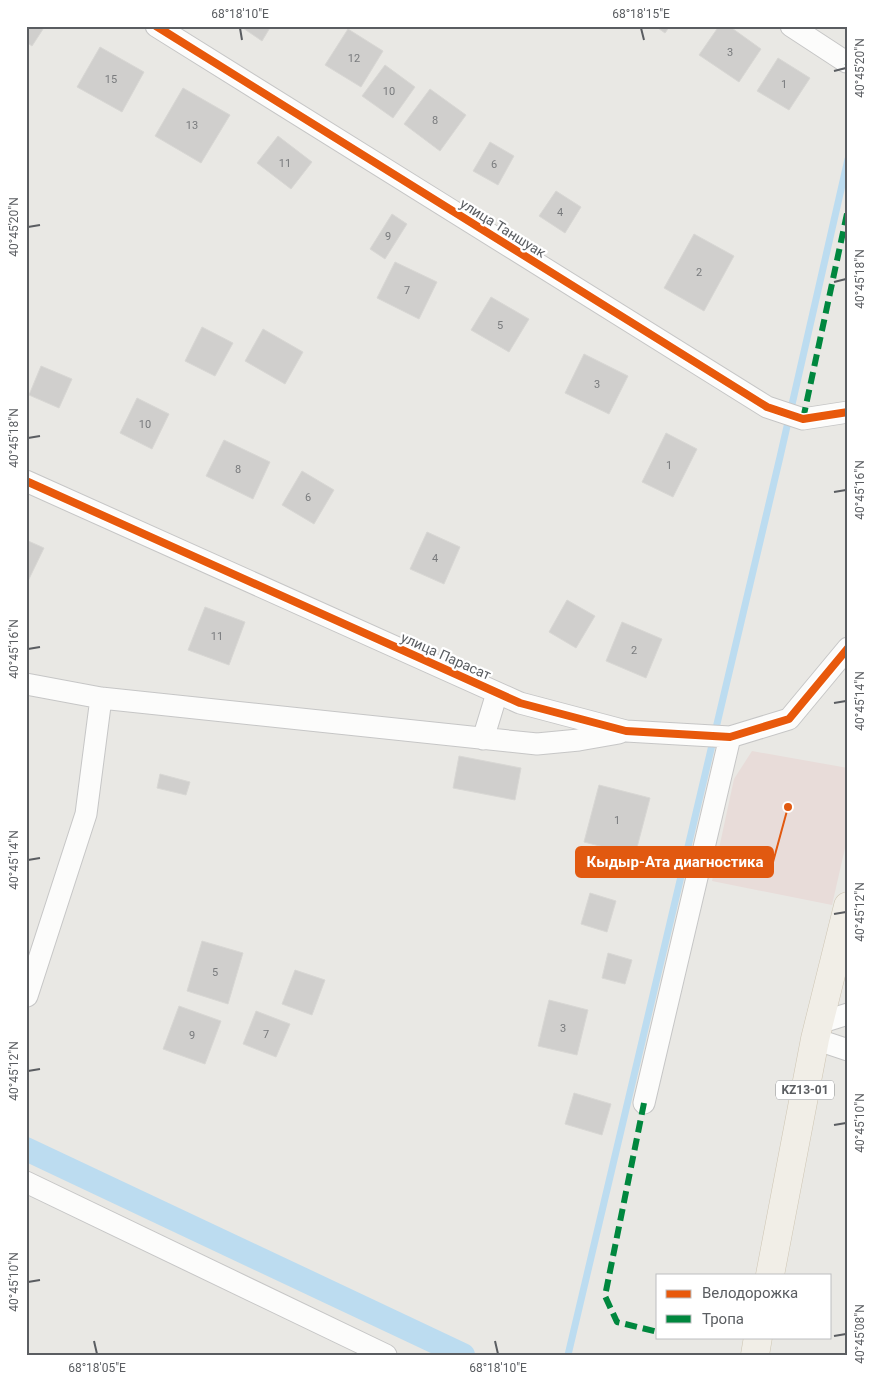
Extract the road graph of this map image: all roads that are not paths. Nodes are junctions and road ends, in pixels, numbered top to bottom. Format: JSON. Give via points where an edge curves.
{"nodes":[{"id":1,"x":156,"y":26,"type":"edge"},
{"id":2,"x":790,"y":26,"type":"edge"},
{"id":3,"x":846,"y":62,"type":"dead end"},
{"id":4,"x":848,"y":412,"type":"edge"},
{"id":5,"x":26,"y":481,"type":"edge"},
{"id":6,"x":848,"y":648,"type":"edge"},
{"id":7,"x":26,"y":684,"type":"edge"},
{"id":8,"x":497,"y":693,"type":"junction"},
{"id":9,"x":101,"y":698,"type":"junction"},
{"id":10,"x":626,"y":731,"type":"junction"},
{"id":11,"x":728,"y":737,"type":"junction"},
{"id":12,"x":484,"y":738,"type":"junction"},
{"id":13,"x":848,"y":906,"type":"edge"},
{"id":14,"x":27,"y":996,"type":"edge"},
{"id":15,"x":848,"y":1014,"type":"edge"},
{"id":16,"x":817,"y":1031,"type":"junction"},
{"id":17,"x":848,"y":1050,"type":"edge"},
{"id":18,"x":644,"y":1103,"type":"dead end"},
{"id":19,"x":26,"y":1182,"type":"edge"},
{"id":20,"x":770,"y":1274,"type":"edge"},
{"id":21,"x":758,"y":1338,"type":"edge"},
{"id":22,"x":386,"y":1355,"type":"edge"},
{"id":23,"x":756,"y":1355,"type":"edge"}],
"edges":[{"from":1,"to":4,"type":"street","name":"улица Таншуак","via":[[767,407],[803,419]]},
{"from":2,"to":3,"type":"street"},
{"from":5,"to":8,"type":"street","name":"улица Парасат"},
{"from":6,"to":11,"type":"street","name":"улица Парасат","via":[[789,719]]},
{"from":7,"to":9,"type":"street"},
{"from":8,"to":10,"type":"street","name":"улица Парасат","via":[[520,703]]},
{"from":8,"to":12,"type":"street"},
{"from":9,"to":12,"type":"street"},
{"from":9,"to":14,"type":"street","via":[[86,814]]},
{"from":10,"to":11,"type":"street","name":"улица Парасат"},
{"from":10,"to":12,"type":"street","via":[[537,744]]},
{"from":11,"to":18,"type":"street"},
{"from":13,"to":16,"type":"main road","number":"KZ13-01"},
{"from":15,"to":16,"type":"street"},
{"from":16,"to":17,"type":"street"},
{"from":16,"to":20,"type":"main road","number":"KZ13-01"},
{"from":19,"to":22,"type":"street"},
{"from":21,"to":23,"type":"main road"}]}
